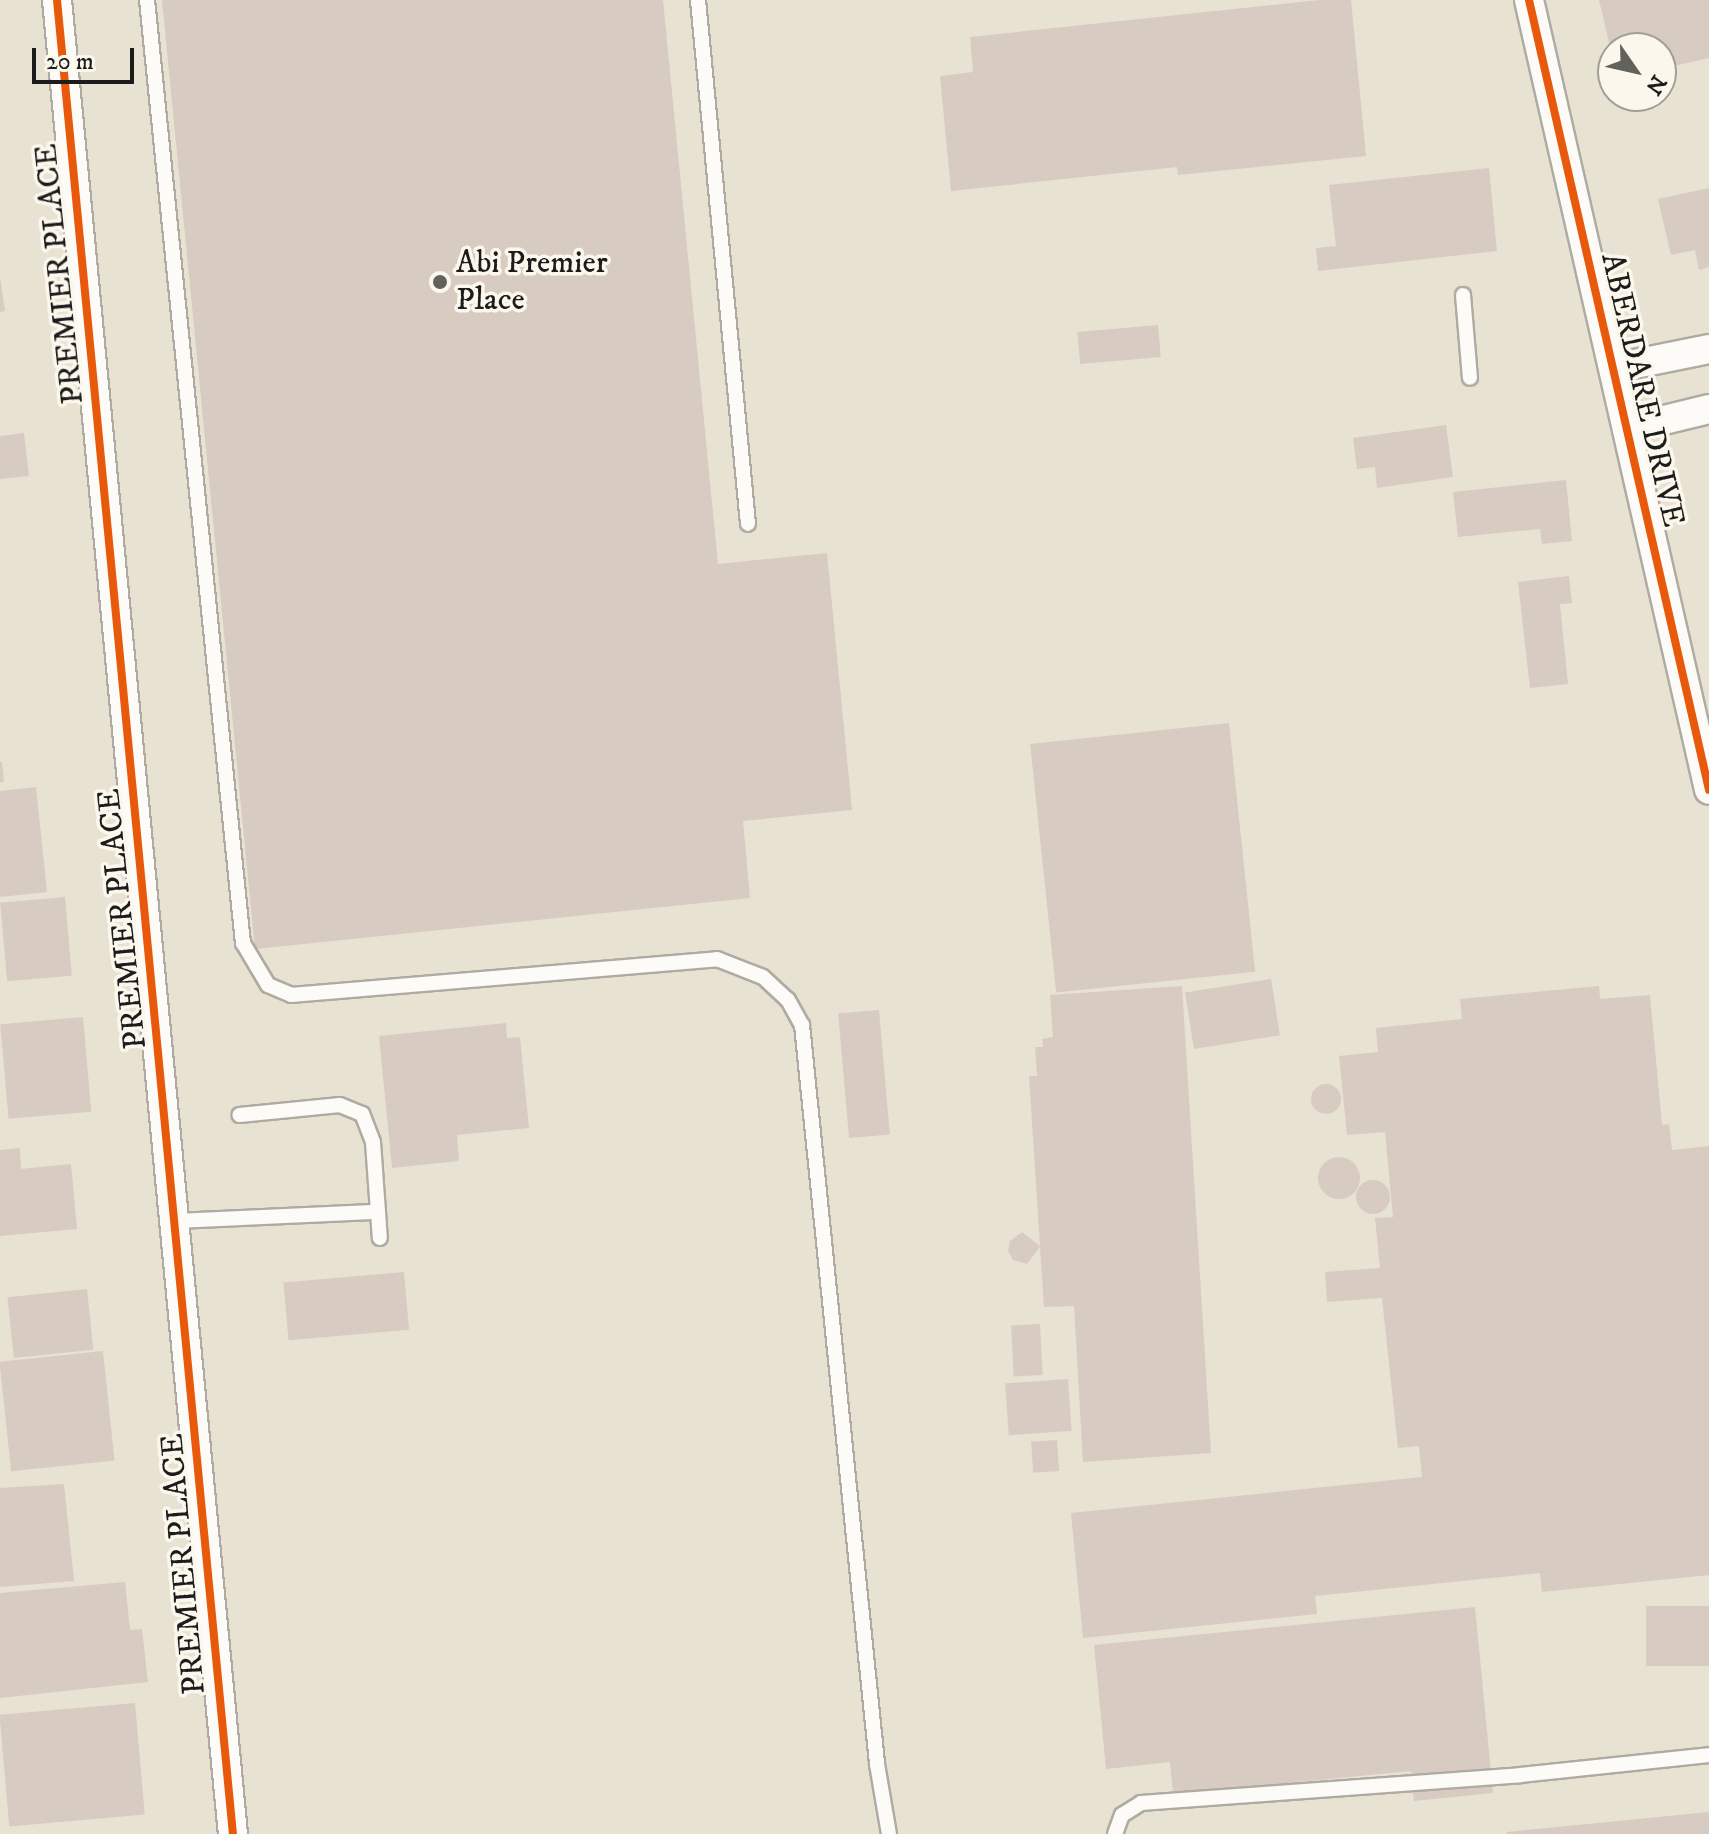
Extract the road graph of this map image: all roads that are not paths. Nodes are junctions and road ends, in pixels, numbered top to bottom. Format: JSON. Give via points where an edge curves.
{"nodes":[{"id":1,"x":57,"y":0,"type":"edge"},
{"id":2,"x":147,"y":0,"type":"edge"},
{"id":3,"x":698,"y":0,"type":"edge"},
{"id":4,"x":1529,"y":0,"type":"edge"},
{"id":5,"x":1463,"y":295,"type":"dead end"},
{"id":6,"x":1709,"y":349,"type":"edge"},
{"id":7,"x":1615,"y":368,"type":"junction"},
{"id":8,"x":1470,"y":378,"type":"dead end"},
{"id":9,"x":1709,"y":409,"type":"edge"},
{"id":10,"x":1627,"y":429,"type":"junction"},
{"id":11,"x":748,"y":524,"type":"dead end"},
{"id":12,"x":1709,"y":790,"type":"edge"},
{"id":13,"x":239,"y":1115,"type":"dead end"},
{"id":14,"x":378,"y":1212,"type":"junction"},
{"id":15,"x":176,"y":1221,"type":"junction"},
{"id":16,"x":380,"y":1238,"type":"dead end"},
{"id":17,"x":1709,"y":1755,"type":"edge"},
{"id":18,"x":233,"y":1834,"type":"edge"},
{"id":19,"x":889,"y":1834,"type":"edge"},
{"id":20,"x":1115,"y":1834,"type":"edge"}],
"edges":[{"from":1,"to":15,"type":"street","name":"PREMIER PLACE"},
{"from":2,"to":19,"type":"lane","via":[[243,943],[268,985],[291,995],[717,959],[763,977],[788,1000],[802,1025],[877,1764]]},
{"from":3,"to":11,"type":"lane"},
{"from":4,"to":7,"type":"street","name":"ABERDARE DRIVE"},
{"from":5,"to":8,"type":"lane"},
{"from":6,"to":7,"type":"street","name":"ABERDARE DRIVE"},
{"from":7,"to":10,"type":"street","name":"ABERDARE DRIVE"},
{"from":9,"to":10,"type":"street","name":"ABERDARE DRIVE"},
{"from":10,"to":12,"type":"street","name":"ABERDARE DRIVE"},
{"from":13,"to":14,"type":"lane","via":[[340,1105],[362,1114],[373,1142]]},
{"from":14,"to":15,"type":"lane"},
{"from":14,"to":16,"type":"lane"},
{"from":15,"to":18,"type":"street","name":"PREMIER PLACE"},
{"from":17,"to":20,"type":"lane","via":[[1520,1775],[1141,1803],[1122,1815]]}]}
